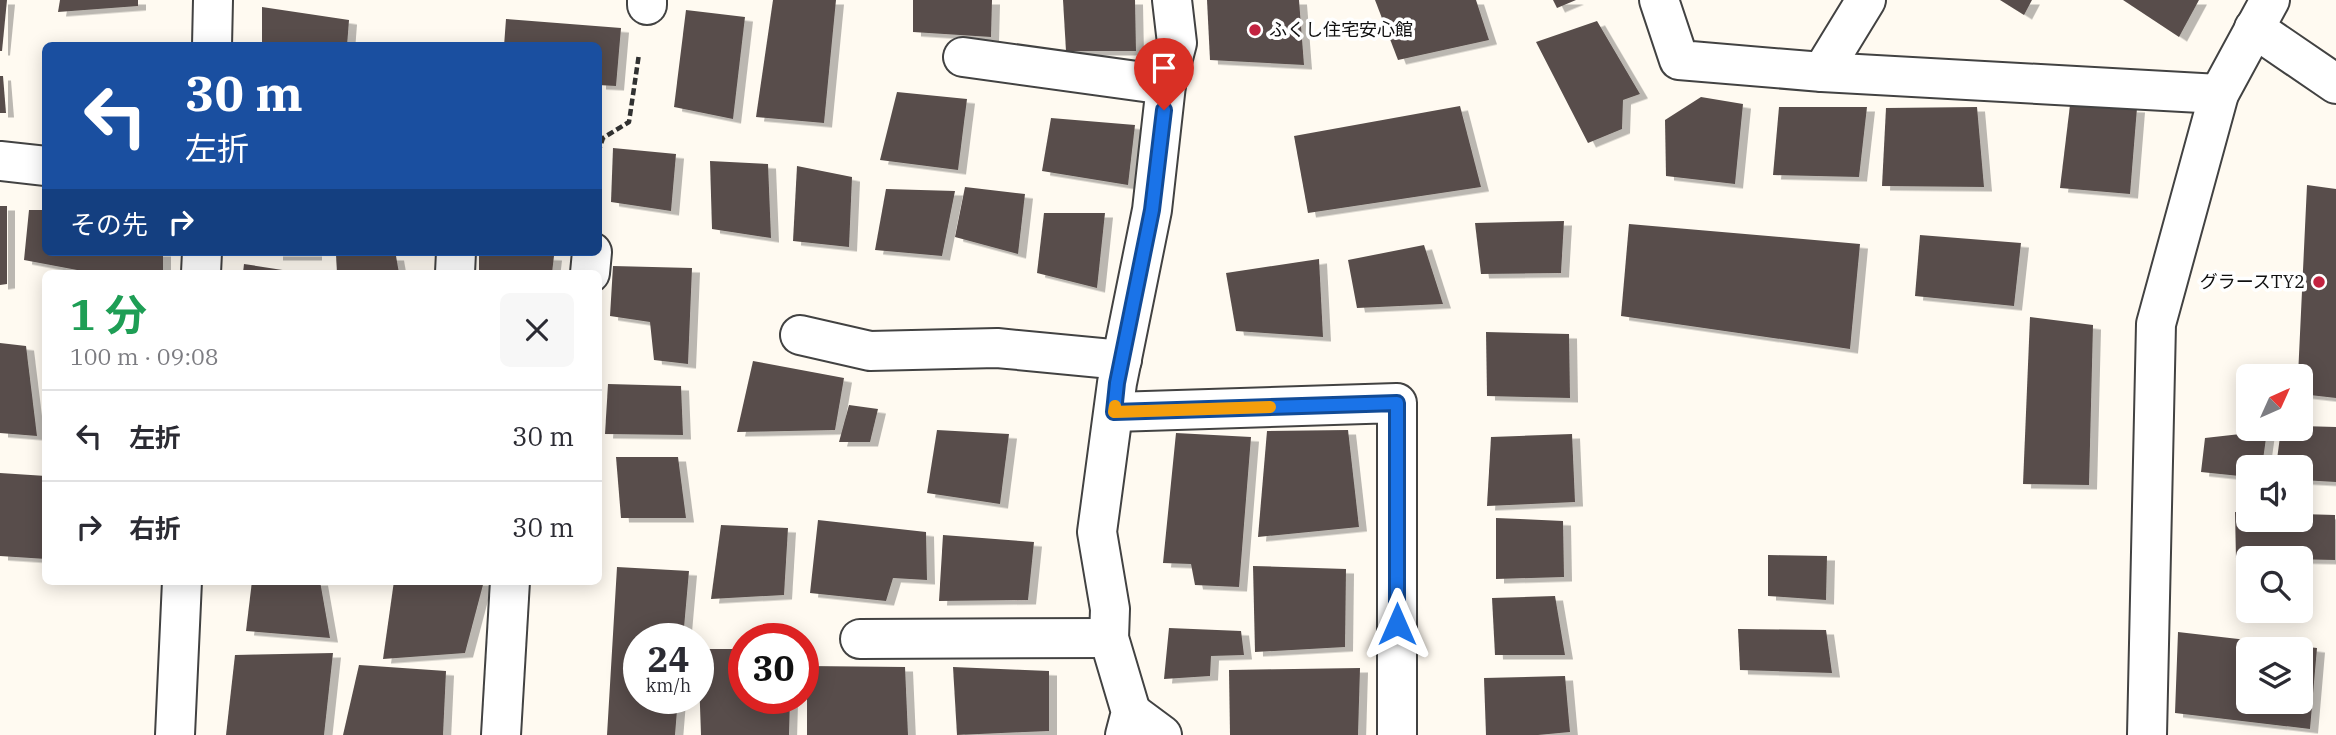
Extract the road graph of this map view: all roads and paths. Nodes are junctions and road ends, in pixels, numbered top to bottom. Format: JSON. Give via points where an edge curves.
{"nodes":[{"id":1,"x":213,"y":0,"type":"edge"},
{"id":2,"x":1172,"y":0,"type":"edge"},
{"id":3,"x":1659,"y":0,"type":"edge"},
{"id":4,"x":1866,"y":0,"type":"edge"},
{"id":5,"x":647,"y":2,"type":"edge"},
{"id":6,"x":2262,"y":14,"type":"edge"},
{"id":7,"x":212,"y":42,"type":"edge"},
{"id":8,"x":963,"y":57,"type":"dead end"},
{"id":9,"x":1822,"y":72,"type":"junction"},
{"id":10,"x":2336,"y":84,"type":"edge"},
{"id":11,"x":1166,"y":85,"type":"junction"},
{"id":12,"x":2219,"y":94,"type":"junction"},
{"id":13,"x":602,"y":141,"type":"edge"},
{"id":14,"x":0,"y":161,"type":"edge"},
{"id":15,"x":42,"y":166,"type":"edge"},
{"id":16,"x":800,"y":335,"type":"dead end"},
{"id":17,"x":1122,"y":360,"type":"junction"},
{"id":18,"x":1114,"y":412,"type":"junction"},
{"id":19,"x":182,"y":585,"type":"edge"},
{"id":20,"x":510,"y":585,"type":"edge"},
{"id":21,"x":1109,"y":638,"type":"junction"},
{"id":22,"x":860,"y":639,"type":"dead end"},
{"id":23,"x":1128,"y":724,"type":"edge"},
{"id":24,"x":175,"y":735,"type":"edge"},
{"id":25,"x":501,"y":735,"type":"edge"},
{"id":26,"x":1161,"y":735,"type":"edge"},
{"id":27,"x":1397,"y":735,"type":"edge"},
{"id":28,"x":2147,"y":735,"type":"edge"}],
"edges":[{"from":1,"to":7,"type":"street"},
{"from":2,"to":11,"type":"street","via":[[1177,43]]},
{"from":3,"to":9,"type":"street","via":[[1679,60]]},
{"from":4,"to":9,"type":"street"},
{"from":5,"to":13,"type":"path","via":[[629,122]]},
{"from":6,"to":10,"type":"street"},
{"from":6,"to":12,"type":"street"},
{"from":8,"to":11,"type":"street"},
{"from":9,"to":12,"type":"street"},
{"from":11,"to":17,"type":"street","via":[[1152,210]]},
{"from":12,"to":28,"type":"street","via":[[2156,324]]},
{"from":14,"to":15,"type":"street"},
{"from":16,"to":17,"type":"street","via":[[870,351],[997,348]]},
{"from":17,"to":18,"type":"street"},
{"from":18,"to":21,"type":"street","via":[[1097,533],[1110,609]]},
{"from":18,"to":27,"type":"street","via":[[1397,403]]},
{"from":19,"to":24,"type":"street"},
{"from":20,"to":25,"type":"street"},
{"from":21,"to":22,"type":"street"},
{"from":21,"to":23,"type":"street"},
{"from":23,"to":26,"type":"street"}]}
